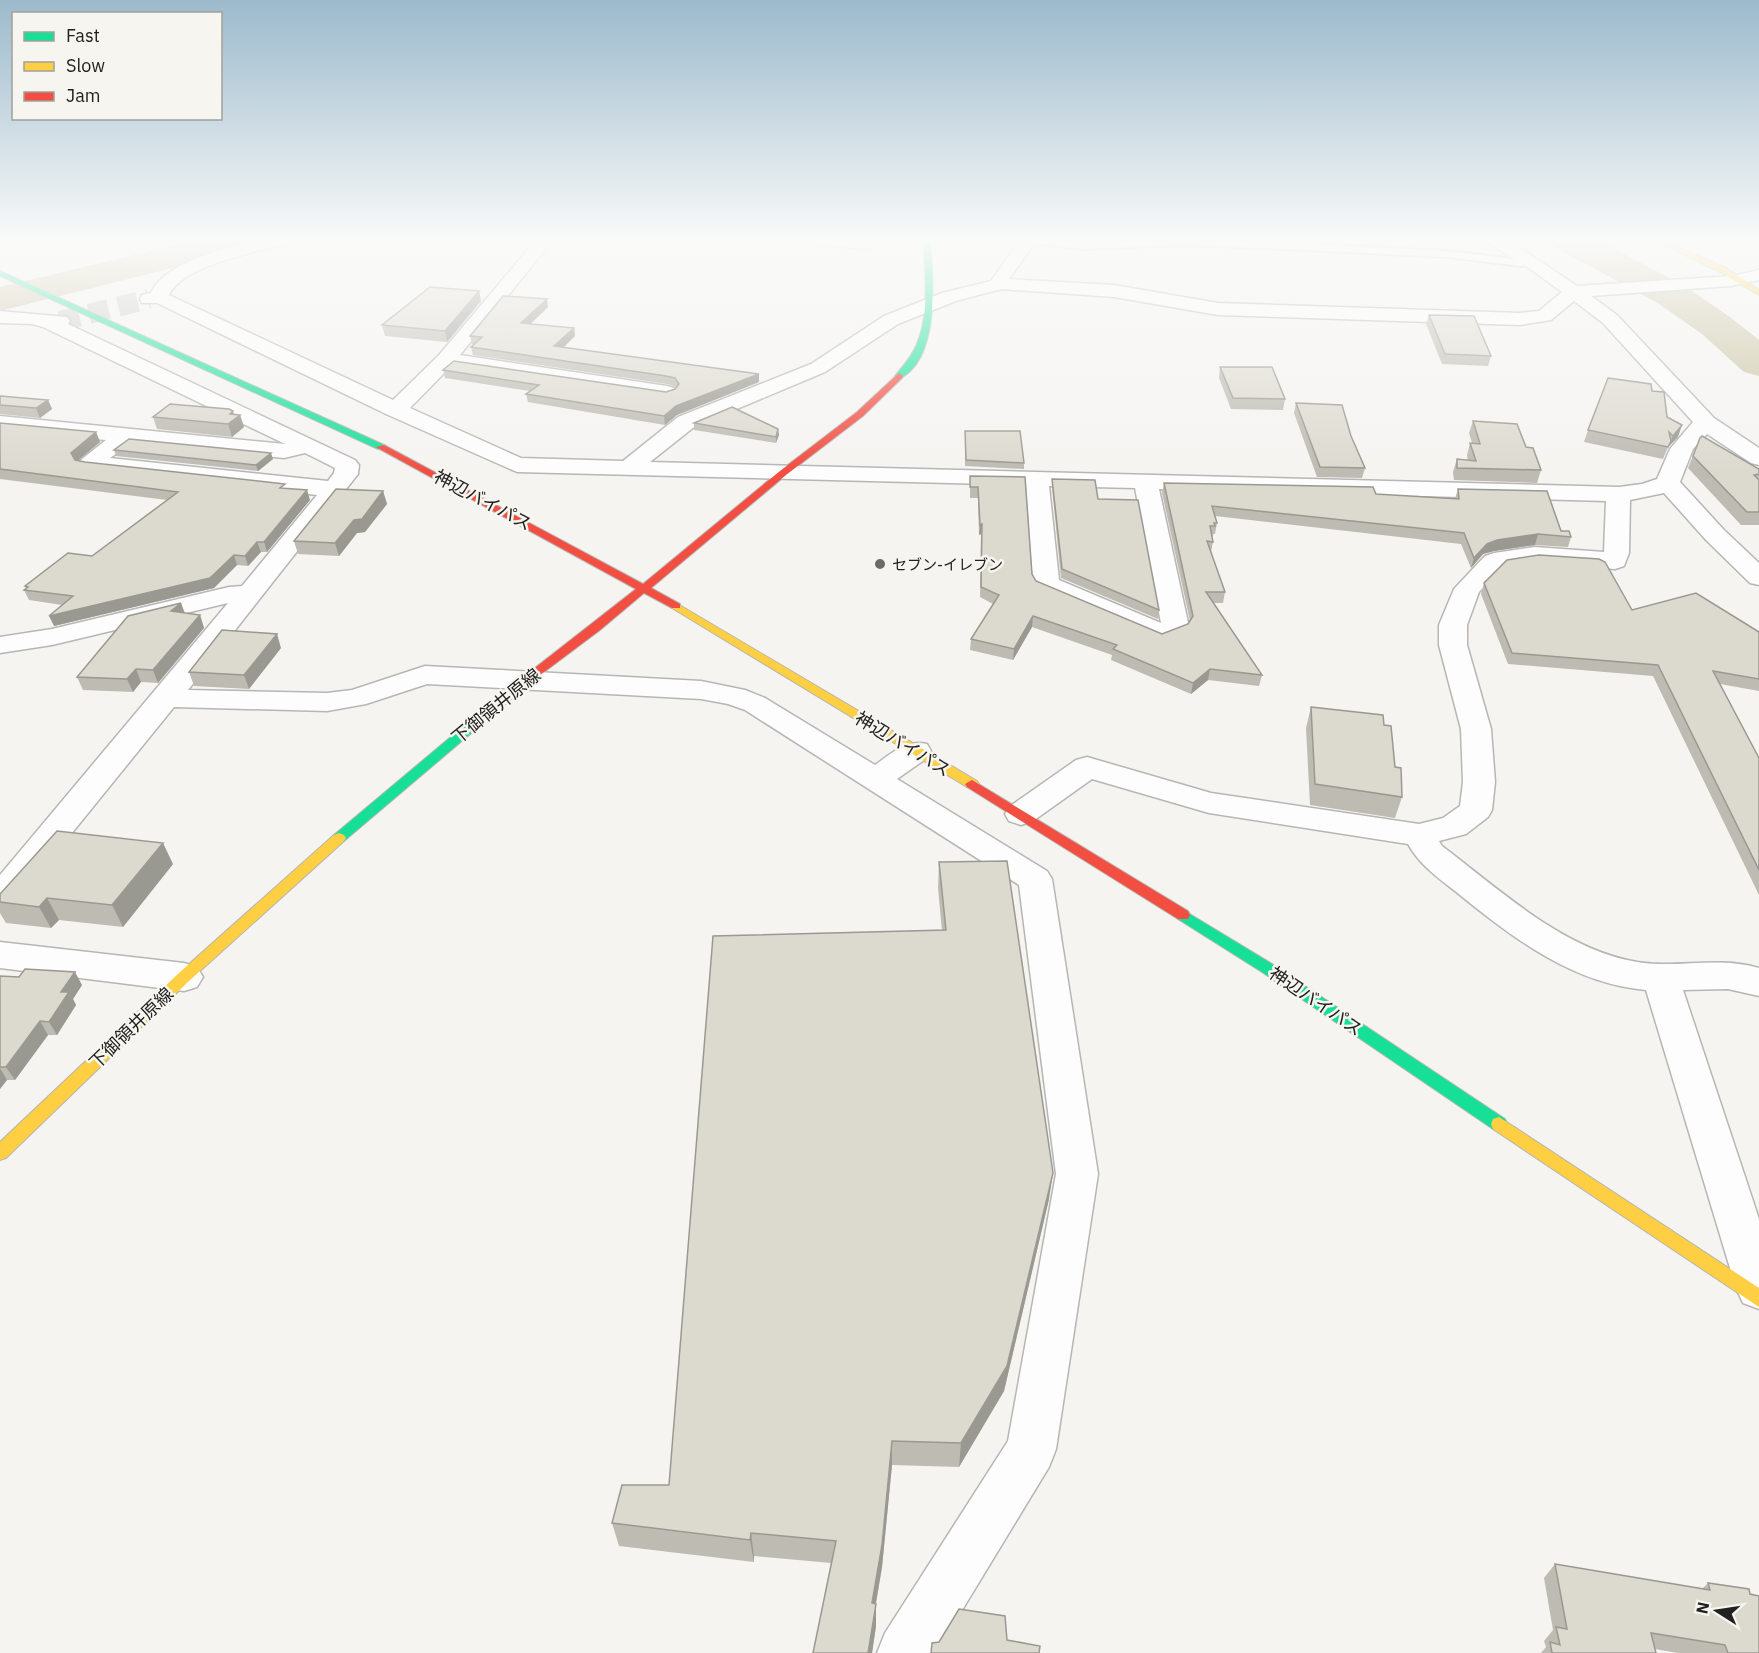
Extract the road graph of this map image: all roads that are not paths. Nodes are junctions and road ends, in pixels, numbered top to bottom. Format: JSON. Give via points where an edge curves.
{"nodes":[{"id":1,"x":5,"y":317,"type":"edge"},
{"id":2,"x":40,"y":317,"type":"tunnel mouth"},
{"id":3,"x":61,"y":317,"type":"edge"},
{"id":4,"x":62,"y":317,"type":"edge"},
{"id":5,"x":195,"y":317,"type":"edge"},
{"id":6,"x":481,"y":317,"type":"edge"},
{"id":7,"x":898,"y":317,"type":"edge"},
{"id":8,"x":928,"y":317,"type":"edge"},
{"id":9,"x":1464,"y":317,"type":"edge"},
{"id":10,"x":1535,"y":317,"type":"edge"},
{"id":11,"x":1607,"y":317,"type":"edge"},
{"id":12,"x":446,"y":359,"type":"junction"},
{"id":13,"x":667,"y":392,"type":"edge"},
{"id":14,"x":394,"y":409,"type":"junction"},
{"id":15,"x":0,"y":423,"type":"edge"},
{"id":16,"x":1706,"y":423,"type":"junction"},
{"id":17,"x":127,"y":435,"type":"junction"},
{"id":18,"x":309,"y":446,"type":"junction"},
{"id":19,"x":1759,"y":458,"type":"edge"},
{"id":20,"x":628,"y":468,"type":"junction"},
{"id":21,"x":783,"y":473,"type":"junction"},
{"id":22,"x":1037,"y":479,"type":"junction"},
{"id":23,"x":1145,"y":481,"type":"junction"},
{"id":24,"x":1668,"y":483,"type":"junction"},
{"id":25,"x":332,"y":489,"type":"junction"},
{"id":26,"x":1619,"y":494,"type":"junction"},
{"id":27,"x":1759,"y":577,"type":"edge"},
{"id":28,"x":645,"y":587,"type":"junction"},
{"id":29,"x":249,"y":594,"type":"junction"},
{"id":30,"x":0,"y":645,"type":"edge"},
{"id":31,"x":525,"y":681,"type":"junction"},
{"id":32,"x":166,"y":698,"type":"junction"},
{"id":33,"x":916,"y":751,"type":"junction"},
{"id":34,"x":877,"y":778,"type":"junction"},
{"id":35,"x":1021,"y":814,"type":"junction"},
{"id":36,"x":1419,"y":835,"type":"junction"},
{"id":37,"x":0,"y":898,"type":"edge"},
{"id":38,"x":0,"y":955,"type":"edge"},
{"id":39,"x":184,"y":977,"type":"junction"},
{"id":40,"x":1661,"y":978,"type":"junction"},
{"id":41,"x":1759,"y":981,"type":"edge"},
{"id":42,"x":0,"y":1153,"type":"edge"},
{"id":43,"x":1759,"y":1288,"type":"edge"},
{"id":44,"x":1759,"y":1298,"type":"edge"},
{"id":45,"x":905,"y":1653,"type":"edge"}],
"edges":[{"from":1,"to":2,"type":"street"},
{"from":3,"to":18,"type":"street"},
{"from":4,"to":28,"type":"main road","name":"神辺バイパス","via":[[390,451]]},
{"from":5,"to":14,"type":"street"},
{"from":6,"to":12,"type":"street"},
{"from":7,"to":20,"type":"street","via":[[818,368],[686,422]]},
{"from":8,"to":21,"type":"main road","name":"下御領井原線","via":[[926,334],[907,369],[860,414]]},
{"from":9,"to":10,"type":"street"},
{"from":11,"to":16,"type":"street"},
{"from":12,"to":13,"type":"street"},
{"from":12,"to":14,"type":"street","via":[[407,401]]},
{"from":14,"to":20,"type":"street","via":[[517,465]]},
{"from":15,"to":17,"type":"street"},
{"from":16,"to":19,"type":"street"},
{"from":16,"to":24,"type":"street","via":[[1689,437],[1675,457]]},
{"from":17,"to":18,"type":"street","via":[[284,450]]},
{"from":17,"to":25,"type":"street","via":[[89,463]]},
{"from":18,"to":25,"type":"street","via":[[347,465],[346,474]]},
{"from":20,"to":21,"type":"street"},
{"from":21,"to":22,"type":"street"},
{"from":21,"to":28,"type":"main road","name":"下御領井原線"},
{"from":22,"to":23,"type":"street"},
{"from":22,"to":23,"type":"street","via":[[1046,584],[1159,635],[1175,627]]},
{"from":23,"to":26,"type":"street"},
{"from":24,"to":26,"type":"street"},
{"from":24,"to":27,"type":"street"},
{"from":25,"to":29,"type":"street"},
{"from":26,"to":36,"type":"street","via":[[1615,513],[1616,561],[1535,555],[1494,561],[1467,589],[1453,625],[1453,645],[1476,729],[1476,810],[1454,826]]},
{"from":28,"to":31,"type":"main road","name":"下御領井原線"},
{"from":28,"to":33,"type":"main road","name":"神辺バイパス"},
{"from":29,"to":30,"type":"street","via":[[228,595],[52,637]]},
{"from":29,"to":32,"type":"street"},
{"from":31,"to":32,"type":"street","via":[[425,675],[356,698],[327,702]]},
{"from":31,"to":34,"type":"street","via":[[701,690],[735,696],[755,704]]},
{"from":31,"to":39,"type":"main road","name":"下御領井原線","via":[[361,819]]},
{"from":32,"to":37,"type":"street"},
{"from":33,"to":34,"type":"street"},
{"from":33,"to":35,"type":"main road","name":"神辺バイパス"},
{"from":34,"to":45,"type":"street","via":[[1035,879],[1077,1174],[1031,1449]]},
{"from":35,"to":36,"type":"street","via":[[1087,767],[1209,803]]},
{"from":35,"to":44,"type":"main road","name":"神辺バイパス","via":[[1267,969]]},
{"from":36,"to":40,"type":"street","via":[[1430,854],[1554,946],[1592,963]]},
{"from":38,"to":39,"type":"street"},
{"from":39,"to":42,"type":"main road","name":"下御領井原線"},
{"from":40,"to":41,"type":"street","via":[[1727,975]]},
{"from":40,"to":43,"type":"street"}]}
